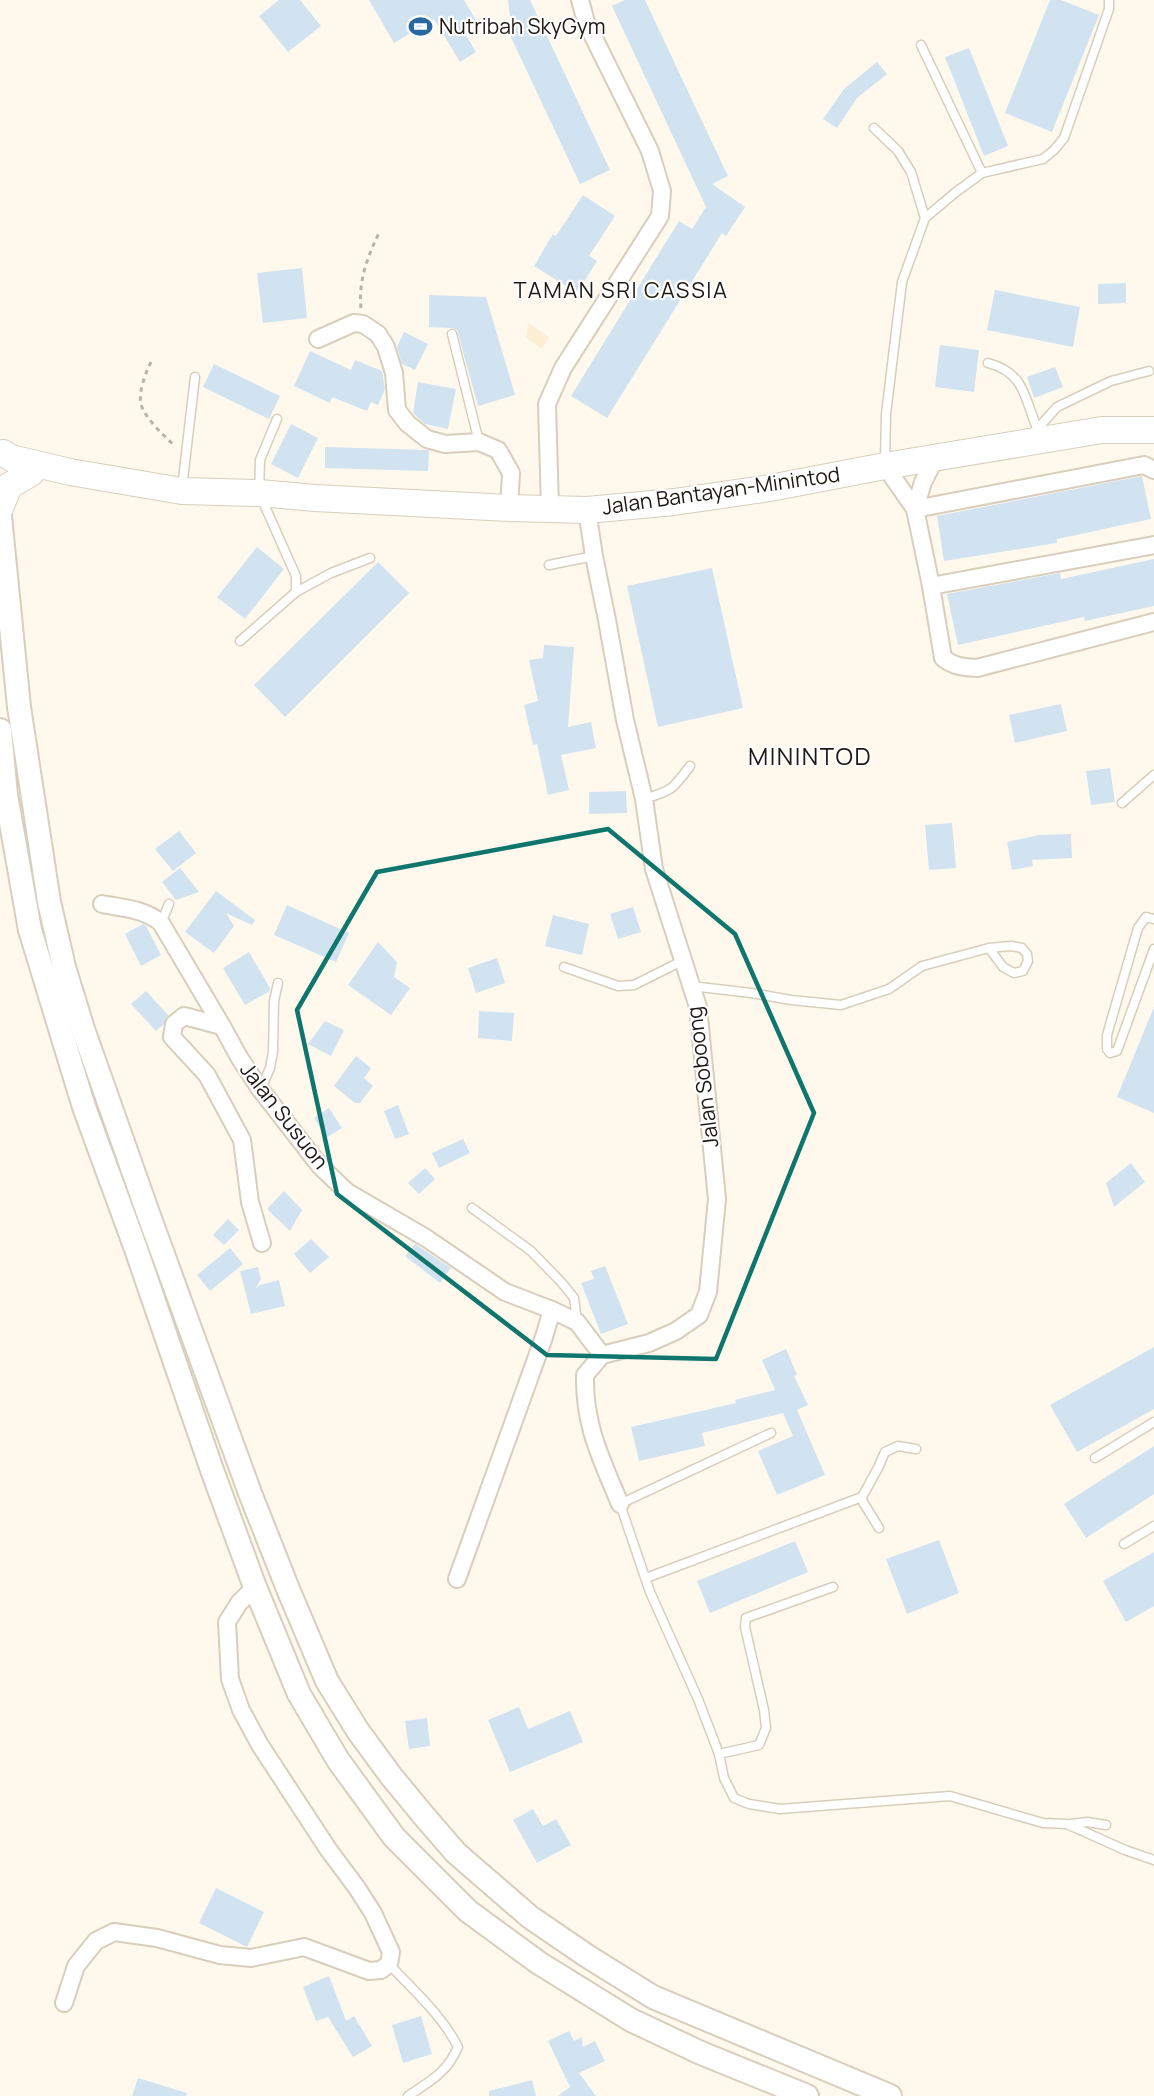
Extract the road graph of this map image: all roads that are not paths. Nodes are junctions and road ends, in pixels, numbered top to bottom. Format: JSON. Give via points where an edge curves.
{"nodes":[{"id":1,"x":579,"y":0,"type":"edge"},
{"id":2,"x":1109,"y":0,"type":"edge"},
{"id":3,"x":921,"y":45,"type":"dead end"},
{"id":4,"x":874,"y":128,"type":"dead end"},
{"id":5,"x":982,"y":172,"type":"junction"},
{"id":6,"x":925,"y":218,"type":"junction"},
{"id":7,"x":452,"y":334,"type":"dead end"},
{"id":8,"x":318,"y":339,"type":"dead end"},
{"id":9,"x":988,"y":363,"type":"dead end"},
{"id":10,"x":1149,"y":371,"type":"dead end"},
{"id":11,"x":195,"y":377,"type":"dead end"},
{"id":12,"x":277,"y":419,"type":"dead end"},
{"id":13,"x":1154,"y":430,"type":"edge"},
{"id":14,"x":1031,"y":435,"type":"junction"},
{"id":15,"x":479,"y":442,"type":"junction"},
{"id":16,"x":936,"y":457,"type":"junction"},
{"id":17,"x":1,"y":459,"type":"edge"},
{"id":18,"x":885,"y":466,"type":"junction"},
{"id":19,"x":1154,"y":470,"type":"edge"},
{"id":20,"x":70,"y":472,"type":"junction"},
{"id":21,"x":32,"y":473,"type":"junction"},
{"id":22,"x":182,"y":491,"type":"junction"},
{"id":23,"x":258,"y":493,"type":"junction"},
{"id":24,"x":0,"y":508,"type":"edge"},
{"id":25,"x":509,"y":508,"type":"junction"},
{"id":26,"x":550,"y":508,"type":"junction"},
{"id":27,"x":915,"y":509,"type":"junction"},
{"id":28,"x":587,"y":510,"type":"junction"},
{"id":29,"x":0,"y":516,"type":"edge"},
{"id":30,"x":1154,"y":545,"type":"edge"},
{"id":31,"x":594,"y":556,"type":"junction"},
{"id":32,"x":370,"y":558,"type":"dead end"},
{"id":33,"x":549,"y":565,"type":"dead end"},
{"id":34,"x":931,"y":586,"type":"junction"},
{"id":35,"x":296,"y":592,"type":"junction"},
{"id":36,"x":1154,"y":622,"type":"edge"},
{"id":37,"x":240,"y":641,"type":"dead end"},
{"id":38,"x":0,"y":730,"type":"edge"},
{"id":39,"x":690,"y":766,"type":"dead end"},
{"id":40,"x":1154,"y":775,"type":"edge"},
{"id":41,"x":644,"y":799,"type":"junction"},
{"id":42,"x":1122,"y":803,"type":"dead end"},
{"id":43,"x":6,"y":829,"type":"edge"},
{"id":44,"x":102,"y":904,"type":"dead end"},
{"id":45,"x":169,"y":904,"type":"dead end"},
{"id":46,"x":1154,"y":919,"type":"edge"},
{"id":47,"x":161,"y":923,"type":"junction"},
{"id":48,"x":989,"y":948,"type":"junction"},
{"id":49,"x":1154,"y":949,"type":"edge"},
{"id":50,"x":682,"y":961,"type":"junction"},
{"id":51,"x":564,"y":967,"type":"dead end"},
{"id":52,"x":278,"y":983,"type":"dead end"},
{"id":53,"x":691,"y":986,"type":"junction"},
{"id":54,"x":222,"y":1026,"type":"junction"},
{"id":55,"x":261,"y":1089,"type":"junction"},
{"id":56,"x":472,"y":1208,"type":"dead end"},
{"id":57,"x":262,"y":1243,"type":"dead end"},
{"id":58,"x":552,"y":1310,"type":"junction"},
{"id":59,"x":577,"y":1322,"type":"junction"},
{"id":60,"x":602,"y":1355,"type":"junction"},
{"id":61,"x":1154,"y":1422,"type":"edge"},
{"id":62,"x":771,"y":1433,"type":"dead end"},
{"id":63,"x":916,"y":1449,"type":"dead end"},
{"id":64,"x":1095,"y":1458,"type":"dead end"},
{"id":65,"x":862,"y":1497,"type":"junction"},
{"id":66,"x":620,"y":1504,"type":"junction"},
{"id":67,"x":1154,"y":1526,"type":"edge"},
{"id":68,"x":879,"y":1528,"type":"dead end"},
{"id":69,"x":1124,"y":1544,"type":"dead end"},
{"id":70,"x":646,"y":1578,"type":"junction"},
{"id":71,"x":458,"y":1579,"type":"dead end"},
{"id":72,"x":255,"y":1587,"type":"junction"},
{"id":73,"x":833,"y":1587,"type":"dead end"},
{"id":74,"x":719,"y":1754,"type":"junction"},
{"id":75,"x":1067,"y":1824,"type":"junction"},
{"id":76,"x":1106,"y":1824,"type":"dead end"},
{"id":77,"x":1154,"y":1860,"type":"edge"},
{"id":78,"x":389,"y":1964,"type":"junction"},
{"id":79,"x":64,"y":2003,"type":"dead end"},
{"id":80,"x":408,"y":2096,"type":"edge"},
{"id":81,"x":807,"y":2096,"type":"edge"},
{"id":82,"x":890,"y":2096,"type":"edge"}],
"edges":[{"from":1,"to":26,"type":"street","via":[[586,22],[650,151],[662,191],[660,216],[563,368],[548,404]]},
{"from":2,"to":5,"type":"lane","via":[[1064,138],[1043,159]]},
{"from":3,"to":5,"type":"lane"},
{"from":4,"to":6,"type":"lane","via":[[898,151],[911,172]]},
{"from":5,"to":6,"type":"lane"},
{"from":6,"to":18,"type":"lane","via":[[902,282],[886,414]]},
{"from":7,"to":15,"type":"lane"},
{"from":8,"to":15,"type":"street","via":[[354,323],[363,324],[378,334],[386,347],[394,373],[397,410],[407,423],[427,439],[445,444]]},
{"from":9,"to":14,"type":"lane","via":[[1001,366],[1018,380]]},
{"from":10,"to":14,"type":"lane","via":[[1110,381],[1057,406]]},
{"from":11,"to":22,"type":"lane"},
{"from":12,"to":23,"type":"lane","via":[[260,460]]},
{"from":13,"to":14,"type":"main road","name":"Jalan Bantayan-Minintod"},
{"from":14,"to":16,"type":"main road","name":"Jalan Bantayan-Minintod"},
{"from":15,"to":25,"type":"street","via":[[498,450],[511,473]]},
{"from":16,"to":18,"type":"main road","name":"Jalan Bantayan-Minintod"},
{"from":16,"to":27,"type":"street","via":[[922,482]]},
{"from":17,"to":20,"type":"main road","name":"Jalan Bantayan-Minintod"},
{"from":17,"to":21,"type":"main road","name":"Jalan Bantayan-Minintod","via":[[9,469]]},
{"from":18,"to":27,"type":"street"},
{"from":18,"to":28,"type":"main road","name":"Jalan Bantayan-Minintod","via":[[674,502]]},
{"from":19,"to":27,"type":"street","via":[[1144,465]]},
{"from":20,"to":21,"type":"main road","name":"Jalan Bantayan-Minintod"},
{"from":20,"to":22,"type":"main road","name":"Jalan Bantayan-Minintod"},
{"from":21,"to":24,"type":"main road","via":[[9,486]]},
{"from":22,"to":23,"type":"main road","name":"Jalan Bantayan-Minintod"},
{"from":23,"to":25,"type":"main road","name":"Jalan Bantayan-Minintod"},
{"from":23,"to":35,"type":"lane","via":[[296,576]]},
{"from":25,"to":26,"type":"main road","name":"Jalan Bantayan-Minintod"},
{"from":26,"to":28,"type":"main road","name":"Jalan Bantayan-Minintod"},
{"from":27,"to":34,"type":"street"},
{"from":28,"to":31,"type":"street","name":"Jalan Soboong"},
{"from":29,"to":82,"type":"main road","via":[[19,707],[49,902],[64,966],[83,1029],[250,1493],[327,1681],[358,1731],[424,1816],[456,1852],[530,1917],[653,1997]]},
{"from":30,"to":34,"type":"street"},
{"from":31,"to":33,"type":"lane"},
{"from":31,"to":41,"type":"street","name":"Jalan Soboong"},
{"from":32,"to":35,"type":"lane"},
{"from":34,"to":36,"type":"street","via":[[943,658],[959,667],[977,668]]},
{"from":35,"to":37,"type":"lane"},
{"from":38,"to":43,"type":"main road"},
{"from":39,"to":41,"type":"lane","via":[[668,792]]},
{"from":40,"to":42,"type":"lane"},
{"from":41,"to":50,"type":"street","name":"Jalan Soboong","via":[[654,869]]},
{"from":43,"to":72,"type":"main road","via":[[30,930],[84,1107]]},
{"from":44,"to":47,"type":"street","via":[[144,912]]},
{"from":45,"to":47,"type":"lane"},
{"from":46,"to":49,"type":"lane","via":[[1146,917],[1138,928],[1107,1035],[1110,1053],[1117,1051]]},
{"from":47,"to":54,"type":"street"},
{"from":48,"to":48,"type":"lane","via":[[1003,967],[1014,973],[1026,966],[1027,954],[1022,948]]},
{"from":48,"to":53,"type":"lane","via":[[922,966],[889,989],[842,1005]]},
{"from":50,"to":51,"type":"lane","via":[[634,985],[618,986]]},
{"from":50,"to":53,"type":"street","name":"Jalan Soboong"},
{"from":52,"to":55,"type":"lane","via":[[270,1068]]},
{"from":53,"to":60,"type":"street","name":"Jalan Soboong","via":[[698,1007],[717,1199],[708,1292],[699,1315],[676,1331],[649,1343]]},
{"from":54,"to":55,"type":"street","name":"Jalan Susuon"},
{"from":54,"to":57,"type":"street","name":"Jalan Susuon","via":[[184,1016],[174,1024],[172,1037],[207,1075],[242,1140],[250,1202]]},
{"from":55,"to":58,"type":"street","name":"Jalan Susuon","via":[[320,1166],[347,1192],[426,1238],[505,1292]]},
{"from":56,"to":59,"type":"lane","via":[[531,1251],[562,1283],[574,1298]]},
{"from":58,"to":59,"type":"street","name":"Jalan Susuon"},
{"from":58,"to":71,"type":"street"},
{"from":59,"to":60,"type":"street","name":"Jalan Susuon"},
{"from":60,"to":66,"type":"street","via":[[585,1375],[584,1397],[591,1434]]},
{"from":61,"to":64,"type":"lane"},
{"from":62,"to":66,"type":"lane"},
{"from":63,"to":65,"type":"lane","via":[[898,1446],[885,1452]]},
{"from":65,"to":68,"type":"lane"},
{"from":65,"to":70,"type":"lane"},
{"from":66,"to":70,"type":"lane"},
{"from":67,"to":69,"type":"lane"},
{"from":70,"to":74,"type":"lane"},
{"from":72,"to":78,"type":"street","via":[[238,1603],[227,1622],[230,1679],[241,1710],[328,1850],[373,1913],[391,1952]]},
{"from":72,"to":81,"type":"main road","via":[[299,1694],[338,1760],[394,1837],[468,1911],[539,1963],[631,2020],[701,2054]]},
{"from":73,"to":74,"type":"lane","via":[[746,1618],[766,1728],[759,1745]]},
{"from":74,"to":75,"type":"lane","via":[[724,1778],[734,1798],[749,1804],[780,1809],[950,1796],[1043,1823]]},
{"from":75,"to":76,"type":"lane"},
{"from":75,"to":77,"type":"lane"},
{"from":78,"to":79,"type":"street","via":[[381,1970],[369,1971],[304,1947],[251,1958],[220,1955],[157,1938],[114,1932],[96,1941],[76,1966]]},
{"from":78,"to":80,"type":"lane","via":[[438,2016],[458,2047],[452,2061],[433,2080]]}]}
